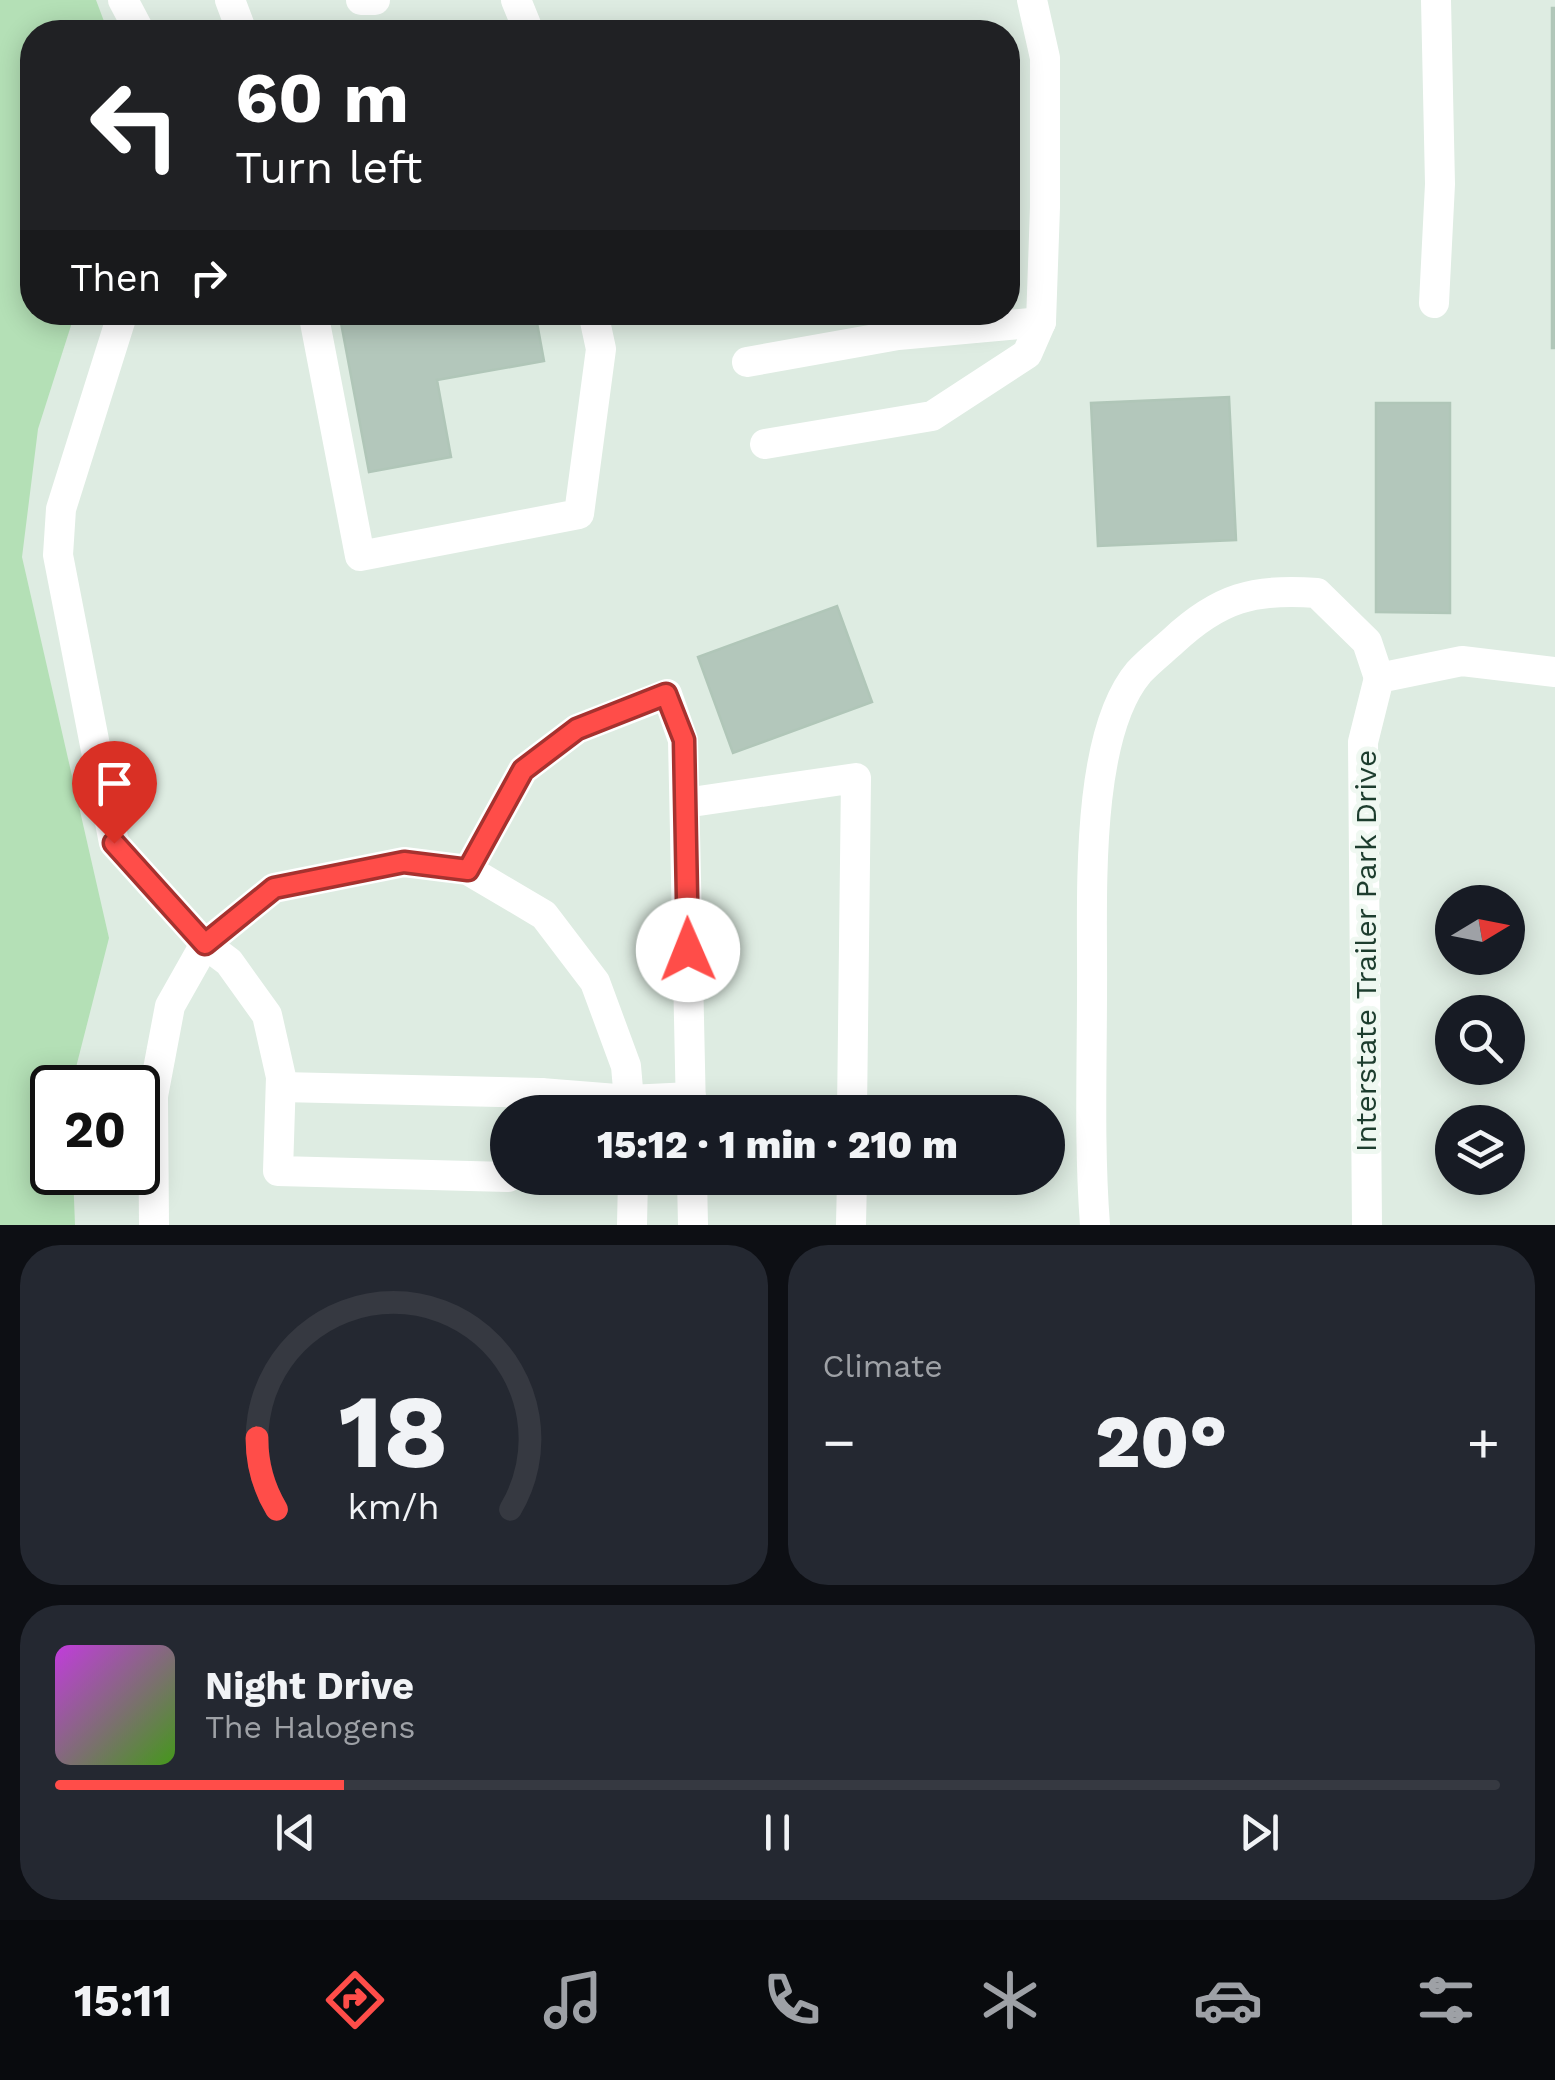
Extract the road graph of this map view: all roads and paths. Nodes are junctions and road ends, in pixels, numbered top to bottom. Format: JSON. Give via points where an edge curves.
{"nodes":[{"id":1,"x":361,"y":0,"type":"edge"},
{"id":2,"x":375,"y":0,"type":"edge"},
{"id":3,"x":1032,"y":0,"type":"edge"},
{"id":4,"x":1436,"y":0,"type":"edge"},
{"id":5,"x":1434,"y":303,"type":"dead end"},
{"id":6,"x":1041,"y":322,"type":"junction"},
{"id":7,"x":1020,"y":324,"type":"edge"},
{"id":8,"x":119,"y":325,"type":"edge"},
{"id":9,"x":316,"y":325,"type":"edge"},
{"id":10,"x":596,"y":325,"type":"edge"},
{"id":11,"x":1008,"y":325,"type":"edge"},
{"id":12,"x":747,"y":362,"type":"dead end"},
{"id":13,"x":765,"y":444,"type":"dead end"},
{"id":14,"x":1555,"y":672,"type":"edge"},
{"id":15,"x":1379,"y":678,"type":"junction"},
{"id":16,"x":685,"y":803,"type":"junction"},
{"id":17,"x":468,"y":870,"type":"junction"},
{"id":18,"x":205,"y":944,"type":"junction"},
{"id":19,"x":281,"y":1087,"type":"junction"},
{"id":20,"x":629,"y":1095,"type":"edge"},
{"id":21,"x":691,"y":1095,"type":"edge"},
{"id":22,"x":852,"y":1095,"type":"edge"},
{"id":23,"x":490,"y":1100,"type":"edge"},
{"id":24,"x":490,"y":1177,"type":"edge"},
{"id":25,"x":632,"y":1195,"type":"edge"},
{"id":26,"x":693,"y":1195,"type":"edge"},
{"id":27,"x":852,"y":1195,"type":"edge"},
{"id":28,"x":154,"y":1225,"type":"edge"},
{"id":29,"x":632,"y":1225,"type":"edge"},
{"id":30,"x":694,"y":1225,"type":"edge"},
{"id":31,"x":851,"y":1225,"type":"edge"},
{"id":32,"x":1094,"y":1225,"type":"edge"},
{"id":33,"x":1366,"y":1225,"type":"edge"}],
"edges":[{"from":1,"to":2,"type":"street"},
{"from":3,"to":6,"type":"street","via":[[1045,58]]},
{"from":4,"to":5,"type":"street","via":[[1440,184]]},
{"from":6,"to":7,"type":"street"},
{"from":6,"to":13,"type":"street","via":[[1026,354],[932,416]]},
{"from":8,"to":18,"type":"street","via":[[62,509],[58,556],[114,843]]},
{"from":9,"to":10,"type":"street","via":[[360,556],[579,514],[601,349]]},
{"from":11,"to":12,"type":"street","via":[[898,335]]},
{"from":14,"to":15,"type":"street","via":[[1462,661]]},
{"from":15,"to":32,"type":"street","via":[[1367,642],[1317,592],[1278,590],[1226,600],[1137,674],[1109,732],[1097,807]]},
{"from":15,"to":33,"type":"street","name":"Interstate Trailer Park Drive","via":[[1363,742]]},
{"from":16,"to":17,"type":"street","via":[[684,740],[666,694],[577,729],[523,770]]},
{"from":16,"to":21,"type":"street"},
{"from":16,"to":22,"type":"street","via":[[856,778]]},
{"from":17,"to":18,"type":"street","via":[[404,862],[274,888]]},
{"from":17,"to":20,"type":"street","via":[[544,915],[595,982],[626,1066]]},
{"from":18,"to":19,"type":"street","via":[[230,962],[267,1015]]},
{"from":18,"to":28,"type":"street","via":[[170,1006],[152,1096]]},
{"from":19,"to":23,"type":"street"},
{"from":19,"to":24,"type":"street","via":[[278,1171]]},
{"from":25,"to":29,"type":"street"},
{"from":26,"to":30,"type":"street"},
{"from":27,"to":31,"type":"street"}]}
